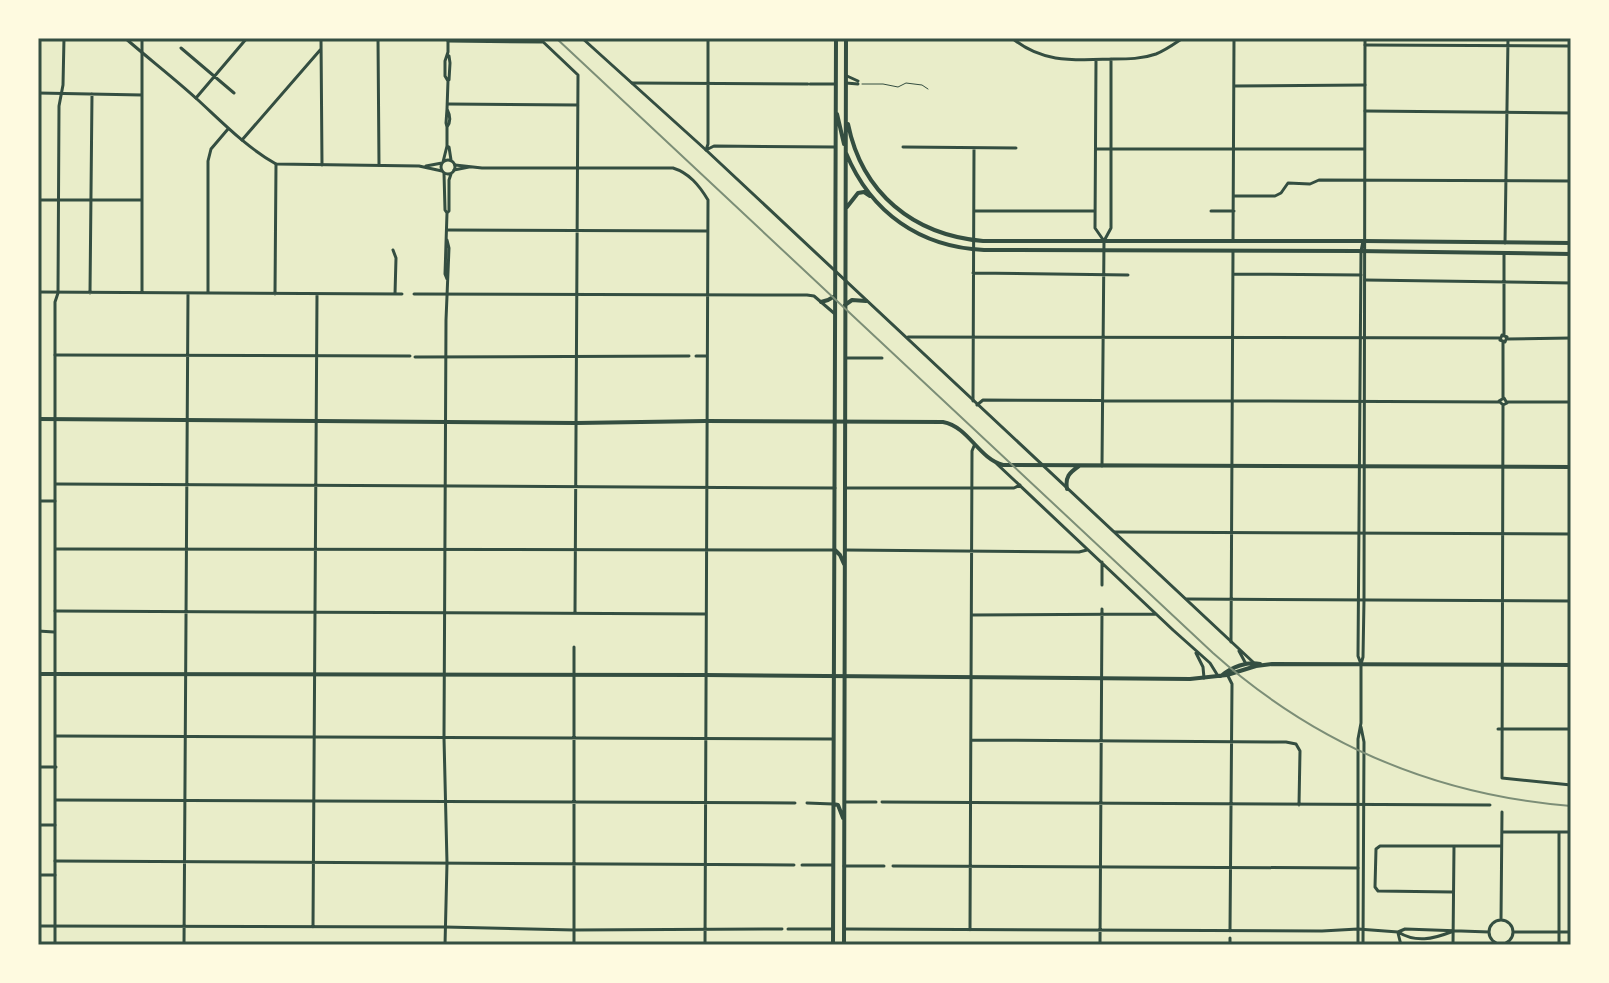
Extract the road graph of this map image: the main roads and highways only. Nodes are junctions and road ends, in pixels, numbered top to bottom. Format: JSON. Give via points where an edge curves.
{"nodes":[{"id":1,"x":836,"y":38,"type":"edge"},
{"id":2,"x":846,"y":38,"type":"edge"},
{"id":3,"x":835,"y":104,"type":"junction"},
{"id":4,"x":846,"y":114,"type":"junction"},
{"id":5,"x":845,"y":151,"type":"junction"},
{"id":6,"x":872,"y":197,"type":"junction"},
{"id":7,"x":845,"y":209,"type":"junction"},
{"id":8,"x":1233,"y":241,"type":"junction"},
{"id":9,"x":1246,"y":241,"type":"junction"},
{"id":10,"x":1505,"y":243,"type":"junction"},
{"id":11,"x":1517,"y":243,"type":"junction"},
{"id":12,"x":1571,"y":243,"type":"edge"},
{"id":13,"x":1216,"y":251,"type":"junction"},
{"id":14,"x":1233,"y":251,"type":"junction"},
{"id":15,"x":1490,"y":253,"type":"junction"},
{"id":16,"x":1504,"y":253,"type":"junction"},
{"id":17,"x":1571,"y":254,"type":"edge"},
{"id":18,"x":835,"y":296,"type":"junction"},
{"id":19,"x":866,"y":301,"type":"road end"},
{"id":20,"x":821,"y":302,"type":"road end"},
{"id":21,"x":845,"y":305,"type":"junction"},
{"id":22,"x":835,"y":314,"type":"junction"},
{"id":23,"x":845,"y":330,"type":"junction"},
{"id":24,"x":38,"y":419,"type":"edge"},
{"id":25,"x":835,"y":421,"type":"junction"},
{"id":26,"x":845,"y":421,"type":"junction"},
{"id":27,"x":1079,"y":466,"type":"junction"},
{"id":28,"x":1571,"y":467,"type":"edge"},
{"id":29,"x":1067,"y":489,"type":"road end"},
{"id":30,"x":835,"y":537,"type":"junction"},
{"id":31,"x":835,"y":550,"type":"junction"},
{"id":32,"x":845,"y":550,"type":"junction"},
{"id":33,"x":845,"y":566,"type":"junction"},
{"id":34,"x":1255,"y":664,"type":"junction"},
{"id":35,"x":1571,"y":665,"type":"edge"},
{"id":36,"x":38,"y":674,"type":"edge"},
{"id":37,"x":1222,"y":676,"type":"junction"},
{"id":38,"x":834,"y":677,"type":"junction"},
{"id":39,"x":844,"y":677,"type":"junction"},
{"id":40,"x":833,"y":804,"type":"junction"},
{"id":41,"x":844,"y":820,"type":"junction"},
{"id":42,"x":833,"y":945,"type":"edge"},
{"id":43,"x":844,"y":945,"type":"edge"}],
"edges":[{"from":1,"to":3,"type":"main road"},
{"from":2,"to":4,"type":"main road"},
{"from":3,"to":5,"type":"main road"},
{"from":3,"to":18,"type":"main road"},
{"from":4,"to":5,"type":"main road"},
{"from":4,"to":8,"type":"main road","via":[[861,164],[884,197],[941,233],[973,240]]},
{"from":5,"to":6,"type":"main road"},
{"from":5,"to":7,"type":"main road"},
{"from":6,"to":7,"type":"main road","via":[[858,193]]},
{"from":6,"to":13,"type":"main road","via":[[914,231],[973,250]]},
{"from":7,"to":21,"type":"main road"},
{"from":8,"to":9,"type":"main road"},
{"from":8,"to":13,"type":"main road"},
{"from":9,"to":10,"type":"main road"},
{"from":9,"to":14,"type":"main road"},
{"from":10,"to":11,"type":"main road"},
{"from":10,"to":15,"type":"main road"},
{"from":11,"to":12,"type":"main road"},
{"from":11,"to":16,"type":"main road"},
{"from":13,"to":14,"type":"main road"},
{"from":14,"to":15,"type":"main road"},
{"from":15,"to":16,"type":"main road"},
{"from":16,"to":17,"type":"main road"},
{"from":18,"to":20,"type":"main road"},
{"from":18,"to":22,"type":"main road"},
{"from":19,"to":21,"type":"main road"},
{"from":21,"to":23,"type":"main road"},
{"from":22,"to":23,"type":"main road"},
{"from":22,"to":25,"type":"main road"},
{"from":23,"to":26,"type":"main road"},
{"from":24,"to":25,"type":"main road"},
{"from":25,"to":26,"type":"main road"},
{"from":25,"to":30,"type":"main road"},
{"from":26,"to":27,"type":"main road","via":[[943,422],[959,428],[997,464]]},
{"from":26,"to":32,"type":"main road"},
{"from":27,"to":28,"type":"main road"},
{"from":27,"to":29,"type":"main road","via":[[1069,473]]},
{"from":30,"to":31,"type":"main road"},
{"from":30,"to":32,"type":"main road"},
{"from":31,"to":33,"type":"main road"},
{"from":31,"to":38,"type":"main road"},
{"from":32,"to":33,"type":"main road"},
{"from":33,"to":39,"type":"main road"},
{"from":34,"to":35,"type":"main road"},
{"from":34,"to":37,"type":"main road"},
{"from":34,"to":37,"type":"main road"},
{"from":36,"to":38,"type":"main road"},
{"from":37,"to":39,"type":"main road"},
{"from":38,"to":39,"type":"main road"},
{"from":38,"to":40,"type":"main road"},
{"from":39,"to":41,"type":"main road"},
{"from":40,"to":41,"type":"main road"},
{"from":40,"to":42,"type":"main road"},
{"from":41,"to":43,"type":"main road"}]}
